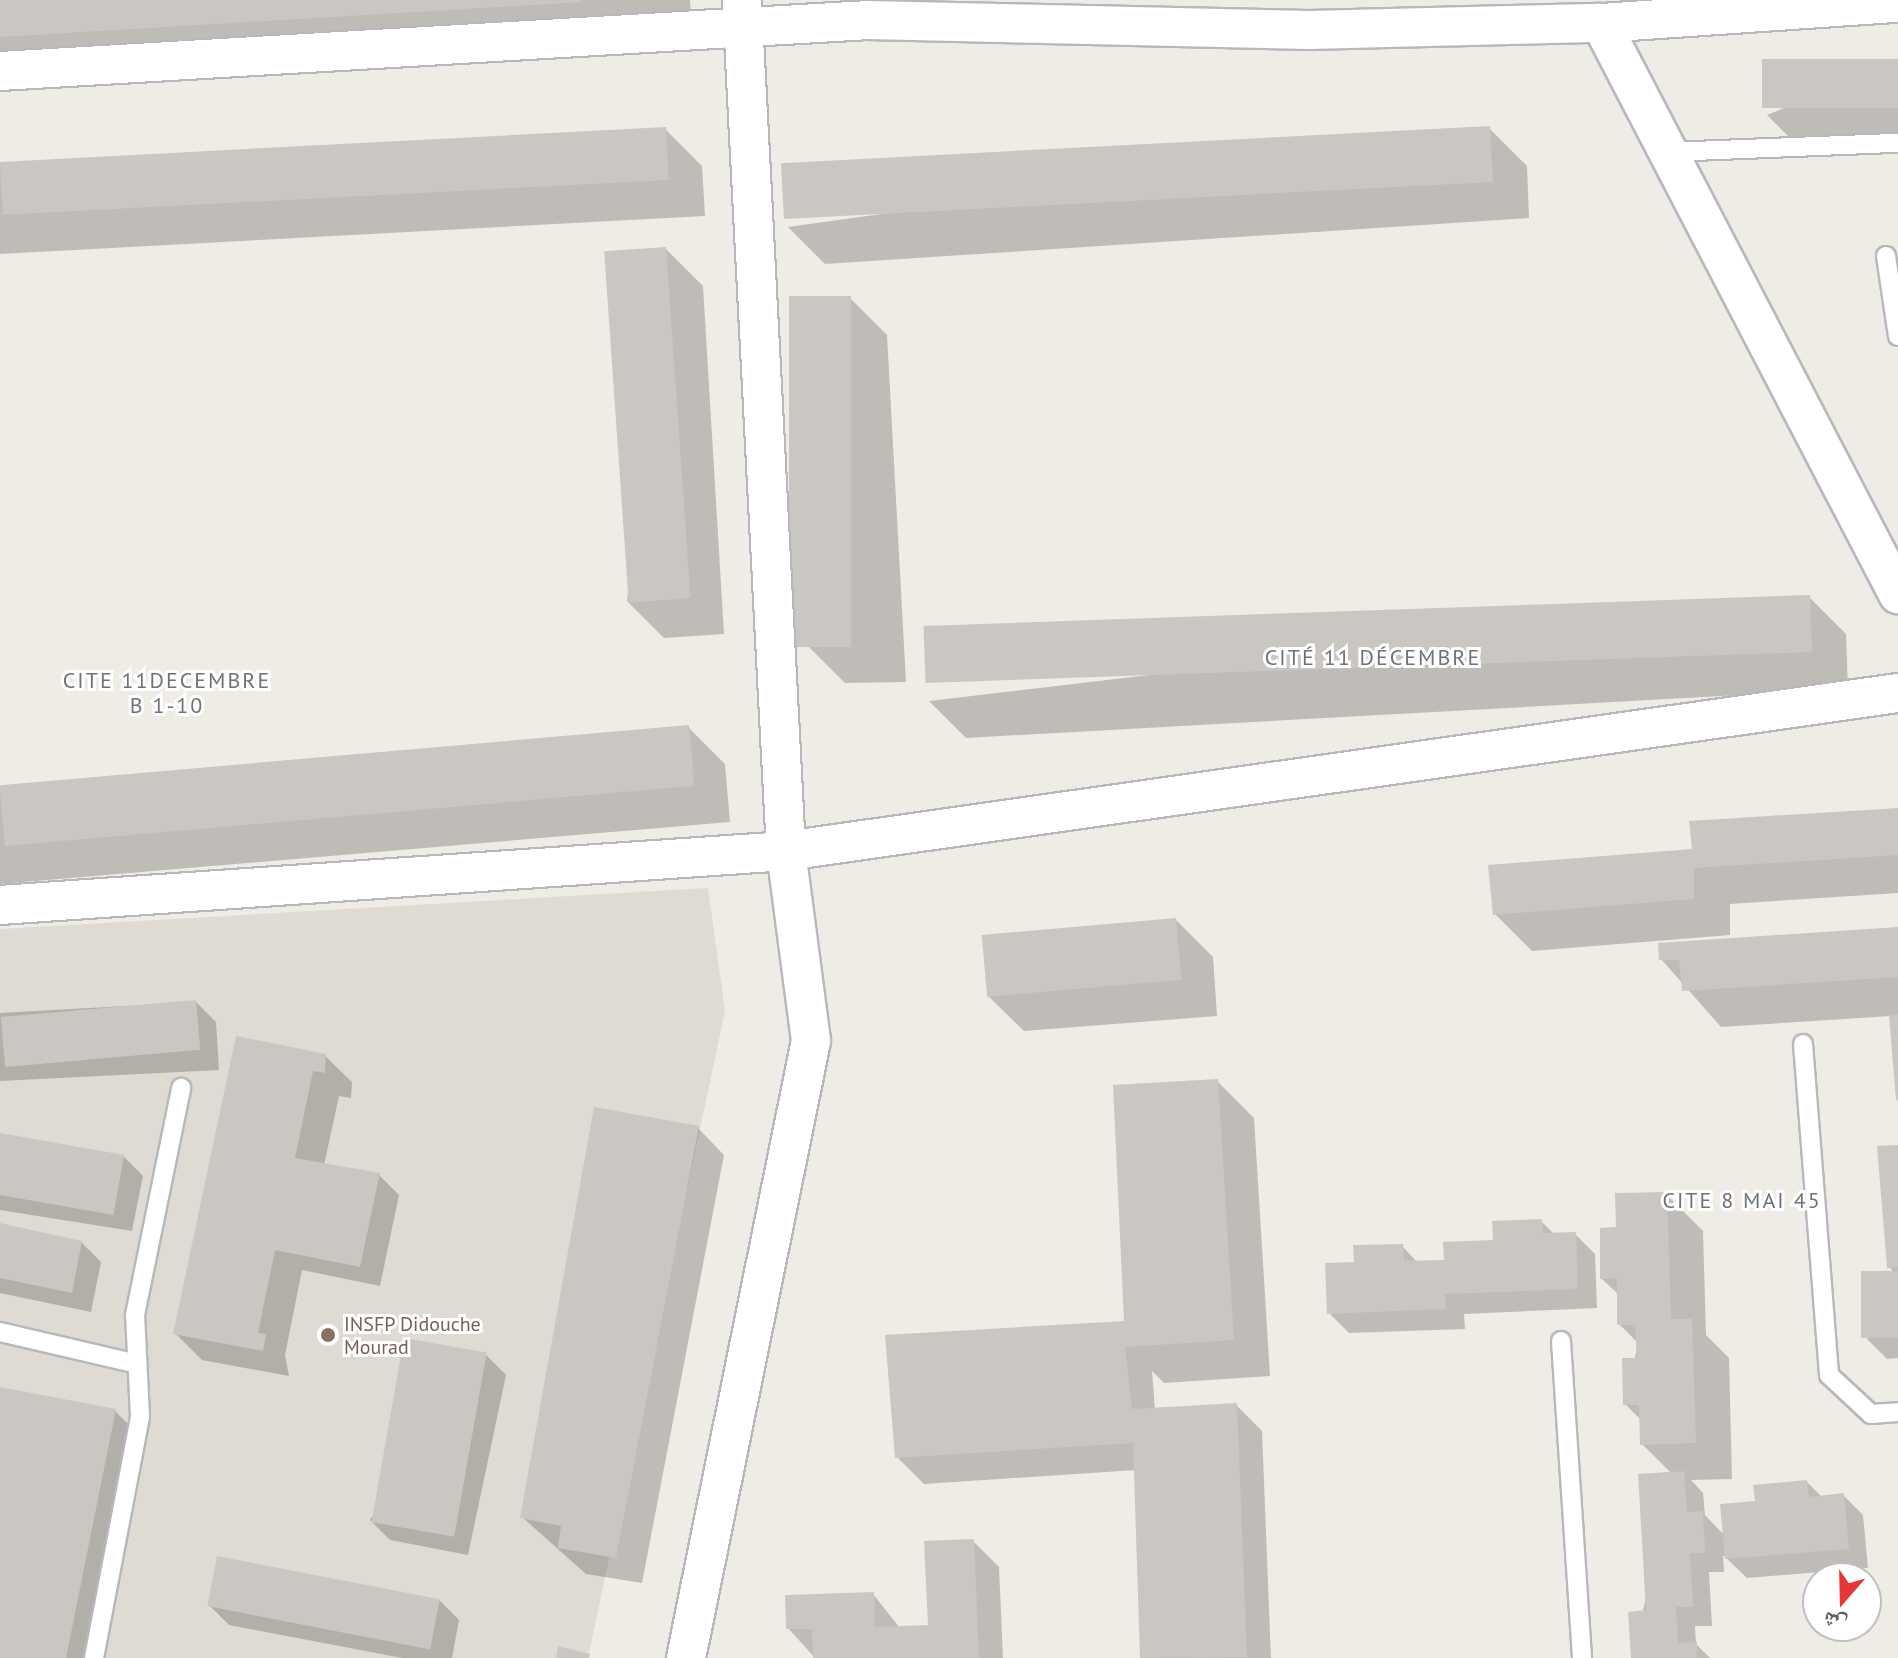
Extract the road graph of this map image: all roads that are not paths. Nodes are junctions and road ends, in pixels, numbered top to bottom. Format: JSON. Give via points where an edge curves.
{"nodes":[{"id":1,"x":1898,"y":3,"type":"edge"},
{"id":2,"x":1673,"y":9,"type":"edge"},
{"id":3,"x":875,"y":10,"type":"edge"},
{"id":4,"x":743,"y":14,"type":"edge"},
{"id":5,"x":1308,"y":15,"type":"edge"},
{"id":6,"x":1601,"y":23,"type":"junction"},
{"id":7,"x":0,"y":71,"type":"edge"},
{"id":8,"x":1898,"y":143,"type":"edge"},
{"id":9,"x":1669,"y":152,"type":"junction"},
{"id":10,"x":1886,"y":256,"type":"dead end"},
{"id":11,"x":1898,"y":336,"type":"edge"},
{"id":12,"x":1898,"y":594,"type":"edge"},
{"id":13,"x":1898,"y":693,"type":"edge"},
{"id":14,"x":786,"y":851,"type":"junction"},
{"id":15,"x":0,"y":905,"type":"edge"},
{"id":16,"x":1803,"y":1044,"type":"dead end"},
{"id":17,"x":181,"y":1088,"type":"dead end"},
{"id":18,"x":0,"y":1332,"type":"edge"},
{"id":19,"x":1561,"y":1341,"type":"dead end"},
{"id":20,"x":137,"y":1364,"type":"junction"},
{"id":21,"x":1898,"y":1412,"type":"edge"},
{"id":22,"x":94,"y":1658,"type":"edge"},
{"id":23,"x":686,"y":1658,"type":"edge"},
{"id":24,"x":1582,"y":1658,"type":"edge"}],
"edges":[{"from":1,"to":2,"type":"street"},
{"from":2,"to":6,"type":"street"},
{"from":3,"to":4,"type":"street"},
{"from":3,"to":5,"type":"street"},
{"from":4,"to":7,"type":"street"},
{"from":4,"to":14,"type":"street"},
{"from":5,"to":6,"type":"street"},
{"from":6,"to":9,"type":"street"},
{"from":8,"to":9,"type":"lane"},
{"from":9,"to":12,"type":"street"},
{"from":10,"to":11,"type":"lane"},
{"from":13,"to":14,"type":"street"},
{"from":14,"to":15,"type":"street"},
{"from":14,"to":23,"type":"street","via":[[811,1041]]},
{"from":16,"to":21,"type":"lane","via":[[1829,1375],[1871,1414]]},
{"from":17,"to":20,"type":"lane","via":[[135,1315]]},
{"from":18,"to":20,"type":"lane"},
{"from":19,"to":24,"type":"lane"},
{"from":20,"to":22,"type":"lane","via":[[133,1473]]}]}
